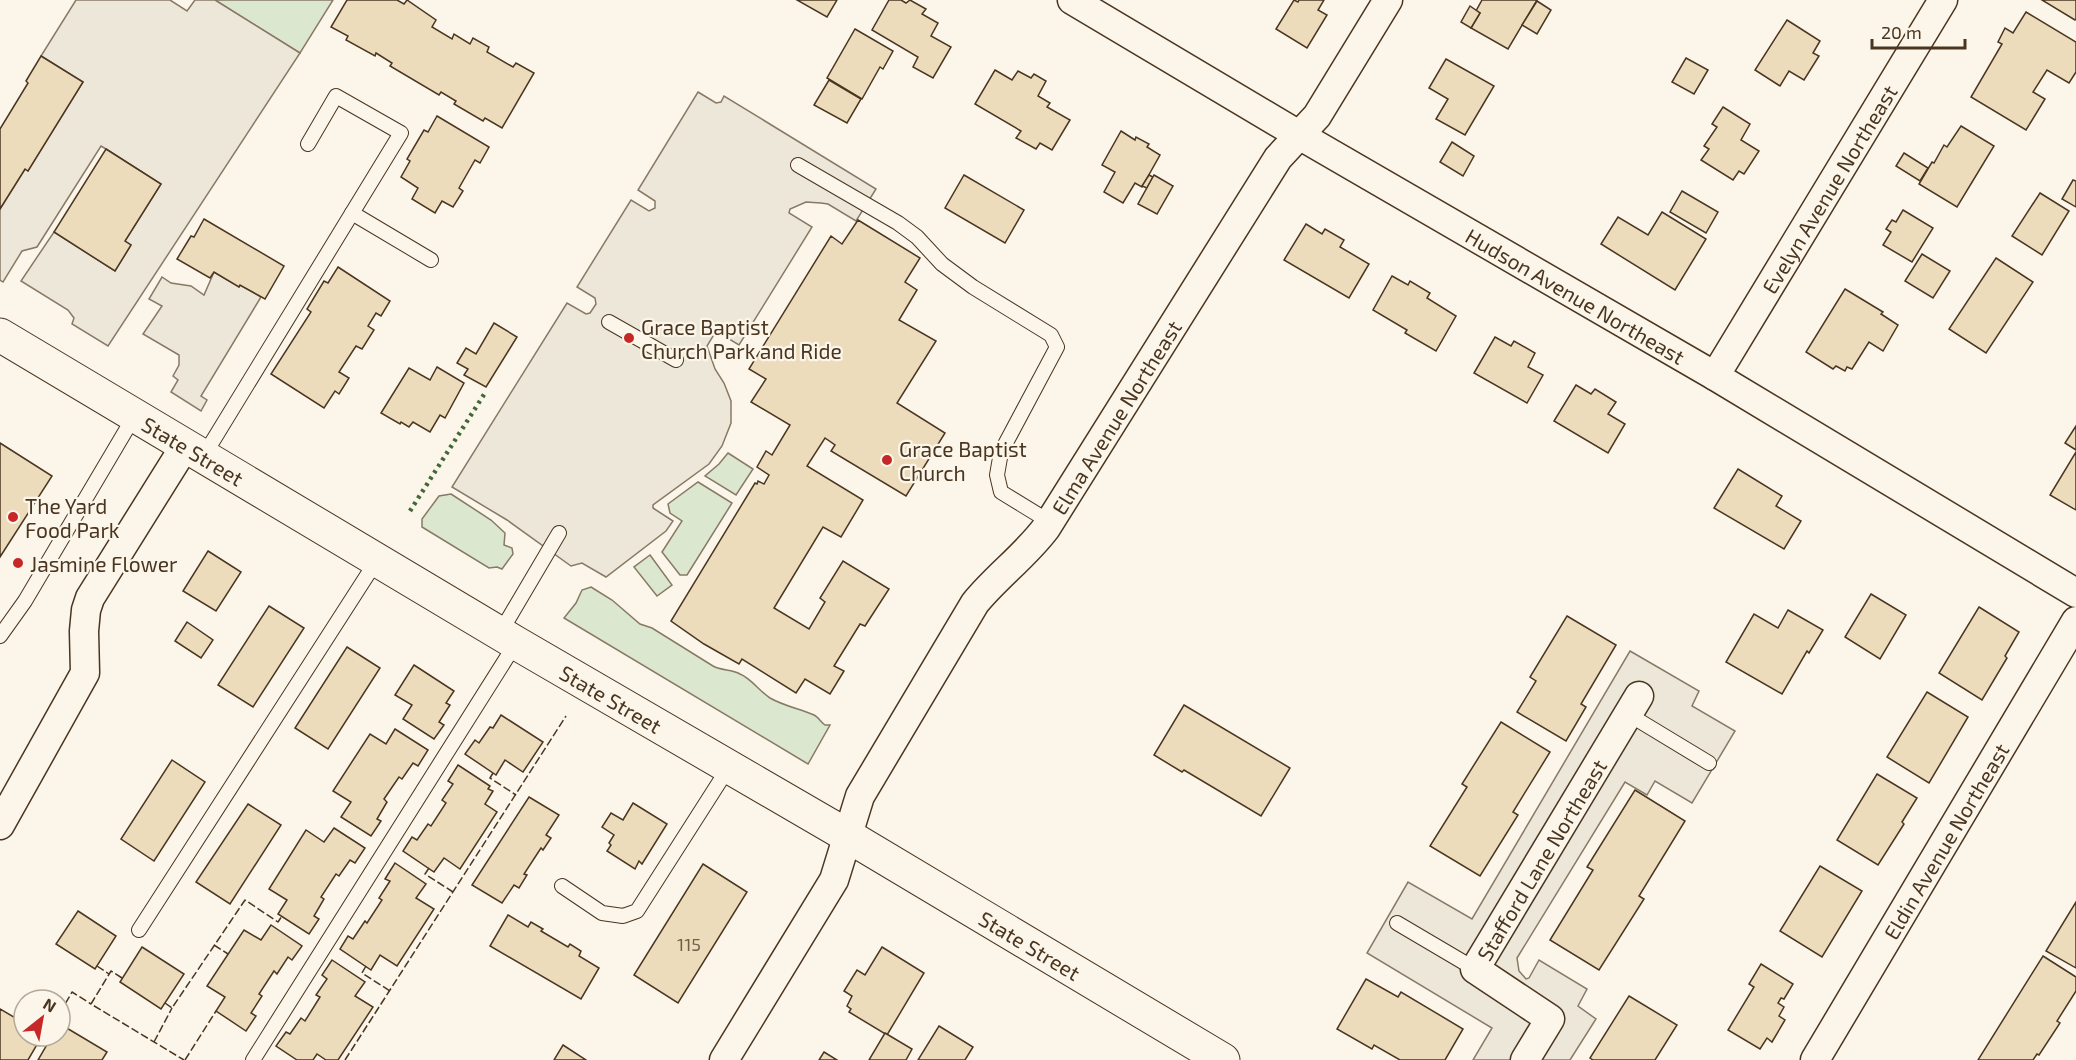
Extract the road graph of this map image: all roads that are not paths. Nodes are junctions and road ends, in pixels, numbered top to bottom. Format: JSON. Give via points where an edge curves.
{"nodes":[{"id":1,"x":1072,"y":0,"type":"edge"},
{"id":2,"x":1388,"y":0,"type":"edge"},
{"id":3,"x":1942,"y":0,"type":"edge"},
{"id":4,"x":1299,"y":135,"type":"junction"},
{"id":5,"x":308,"y":144,"type":"dead end"},
{"id":6,"x":798,"y":165,"type":"dead end"},
{"id":7,"x":352,"y":213,"type":"junction"},
{"id":8,"x":430,"y":260,"type":"dead end"},
{"id":9,"x":609,"y":322,"type":"dead end"},
{"id":10,"x":0,"y":335,"type":"edge"},
{"id":11,"x":676,"y":360,"type":"dead end"},
{"id":12,"x":1715,"y":376,"type":"junction"},
{"id":13,"x":135,"y":416,"type":"junction"},
{"id":14,"x":194,"y":452,"type":"junction"},
{"id":15,"x":1050,"y":522,"type":"junction"},
{"id":16,"x":559,"y":533,"type":"dead end"},
{"id":17,"x":377,"y":560,"type":"junction"},
{"id":18,"x":2076,"y":593,"type":"edge"},
{"id":19,"x":2076,"y":621,"type":"edge"},
{"id":20,"x":0,"y":636,"type":"edge"},
{"id":21,"x":508,"y":638,"type":"junction"},
{"id":22,"x":1634,"y":705,"type":"joint"},
{"id":23,"x":1708,"y":763,"type":"dead end"},
{"id":24,"x":729,"y":767,"type":"junction"},
{"id":25,"x":0,"y":825,"type":"edge"},
{"id":26,"x":848,"y":836,"type":"junction"},
{"id":27,"x":562,"y":886,"type":"dead end"},
{"id":28,"x":1398,"y":923,"type":"dead end"},
{"id":29,"x":140,"y":930,"type":"dead end"},
{"id":30,"x":1475,"y":969,"type":"junction"},
{"id":31,"x":252,"y":1060,"type":"edge"},
{"id":32,"x":724,"y":1060,"type":"edge"},
{"id":33,"x":1223,"y":1060,"type":"edge"},
{"id":34,"x":1525,"y":1060,"type":"edge"},
{"id":35,"x":1815,"y":1060,"type":"edge"}],
"edges":[{"from":1,"to":4,"type":"street","name":"Hudson Avenue Northeast"},
{"from":2,"to":4,"type":"street","name":"Elma Avenue Northeast","via":[[1317,116]]},
{"from":3,"to":12,"type":"street","name":"Evelyn Avenue Northeast"},
{"from":4,"to":12,"type":"street","name":"Hudson Avenue Northeast"},
{"from":4,"to":15,"type":"street","name":"Elma Avenue Northeast","via":[[1278,158]]},
{"from":5,"to":7,"type":"lane","via":[[336,96],[401,133]]},
{"from":6,"to":15,"type":"lane","via":[[898,223],[973,288],[1051,335],[1057,347],[1001,452],[997,475],[1002,492]]},
{"from":7,"to":8,"type":"lane"},
{"from":7,"to":14,"type":"lane"},
{"from":9,"to":11,"type":"lane"},
{"from":10,"to":13,"type":"main road","name":"State Street"},
{"from":12,"to":18,"type":"street","name":"Hudson Avenue Northeast"},
{"from":13,"to":14,"type":"main road","name":"State Street"},
{"from":13,"to":20,"type":"lane","via":[[25,601]]},
{"from":14,"to":17,"type":"main road","name":"State Street"},
{"from":14,"to":25,"type":"street","via":[[90,598],[84,631],[85,673]]},
{"from":15,"to":26,"type":"street","name":"Elma Avenue Northeast","via":[[1036,542],[975,603],[860,796]]},
{"from":16,"to":21,"type":"lane"},
{"from":17,"to":21,"type":"main road","name":"State Street"},
{"from":17,"to":29,"type":"lane"},
{"from":19,"to":35,"type":"street","name":"Eldin Avenue Northeast"},
{"from":21,"to":24,"type":"main road","name":"State Street"},
{"from":21,"to":31,"type":"lane"},
{"from":22,"to":23,"type":"lane"},
{"from":22,"to":30,"type":"street","name":"Stafford Lane Northeast"},
{"from":24,"to":26,"type":"main road","name":"State Street"},
{"from":24,"to":27,"type":"lane","via":[[637,911],[623,916],[602,913]]},
{"from":26,"to":32,"type":"street","name":"Elma Avenue Northeast","via":[[834,880]]},
{"from":26,"to":33,"type":"main road","name":"State Street"},
{"from":28,"to":30,"type":"lane"},
{"from":30,"to":34,"type":"street","name":"Stafford Lane Northeast","via":[[1550,1019]]}]}
